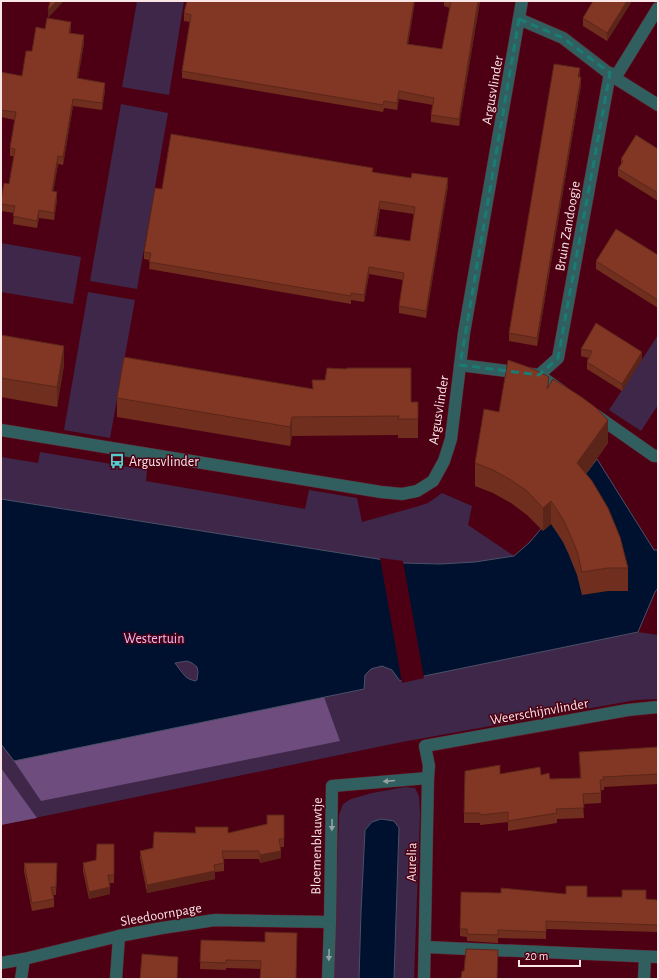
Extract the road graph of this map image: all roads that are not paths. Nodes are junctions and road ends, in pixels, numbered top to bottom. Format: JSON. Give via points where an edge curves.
{"nodes":[{"id":1,"x":522,"y":1,"type":"edge"},
{"id":2,"x":658,"y":8,"type":"edge"},
{"id":3,"x":519,"y":19,"type":"junction"},
{"id":4,"x":612,"y":76,"type":"junction"},
{"id":5,"x":658,"y":105,"type":"edge"},
{"id":6,"x":460,"y":366,"type":"junction"},
{"id":7,"x":539,"y":375,"type":"junction"},
{"id":8,"x":571,"y":398,"type":"edge"},
{"id":9,"x":584,"y":406,"type":"edge"},
{"id":10,"x":1,"y":430,"type":"edge"},
{"id":11,"x":658,"y":456,"type":"edge"},
{"id":12,"x":658,"y":707,"type":"edge"},
{"id":13,"x":425,"y":746,"type":"joint"},
{"id":14,"x":428,"y":778,"type":"junction"},
{"id":15,"x":330,"y":922,"type":"junction"},
{"id":16,"x":119,"y":936,"type":"junction"},
{"id":17,"x":425,"y":947,"type":"junction"},
{"id":18,"x":645,"y":957,"type":"junction"},
{"id":19,"x":658,"y":957,"type":"edge"},
{"id":20,"x":24,"y":959,"type":"junction"},
{"id":21,"x":1,"y":963,"type":"edge"},
{"id":22,"x":21,"y":979,"type":"edge"},
{"id":23,"x":116,"y":979,"type":"edge"},
{"id":24,"x":328,"y":979,"type":"edge"},
{"id":25,"x":424,"y":979,"type":"edge"},
{"id":26,"x":644,"y":979,"type":"edge"}],
"edges":[{"from":1,"to":3,"type":"street","name":"Argusvlinder"},
{"from":2,"to":4,"type":"street","name":"Bruin Zandoogje"},
{"from":3,"to":4,"type":"street","via":[[563,38]]},
{"from":3,"to":6,"type":"street","name":"Argusvlinder"},
{"from":4,"to":5,"type":"street"},
{"from":4,"to":7,"type":"street","name":"Bruin Zandoogje","via":[[558,358]]},
{"from":6,"to":7,"type":"street"},
{"from":6,"to":10,"type":"street","name":"Argusvlinder","via":[[450,439],[444,461],[434,481],[417,491],[402,494]]},
{"from":7,"to":8,"type":"street"},
{"from":9,"to":11,"type":"street","via":[[654,456]]},
{"from":12,"to":13,"type":"street","name":"Weerschijnvlinder"},
{"from":13,"to":14,"type":"street","name":"Aurelia","via":[[429,766]]},
{"from":14,"to":15,"type":"street","name":"Bloemenblauwtje","one_way":true,"via":[[332,786]]},
{"from":14,"to":17,"type":"street","name":"Aurelia"},
{"from":15,"to":16,"type":"street","name":"Sleedoornpage","via":[[215,920]]},
{"from":15,"to":24,"type":"street","name":"Bloemenblauwtje","one_way":true},
{"from":16,"to":20,"type":"street","name":"Sleedoornpage"},
{"from":16,"to":23,"type":"street"},
{"from":17,"to":18,"type":"street"},
{"from":17,"to":25,"type":"street","name":"Aurelia"},
{"from":18,"to":19,"type":"street"},
{"from":18,"to":26,"type":"street"},
{"from":20,"to":21,"type":"street","name":"Sleedoornpage"},
{"from":20,"to":22,"type":"street"}]}
